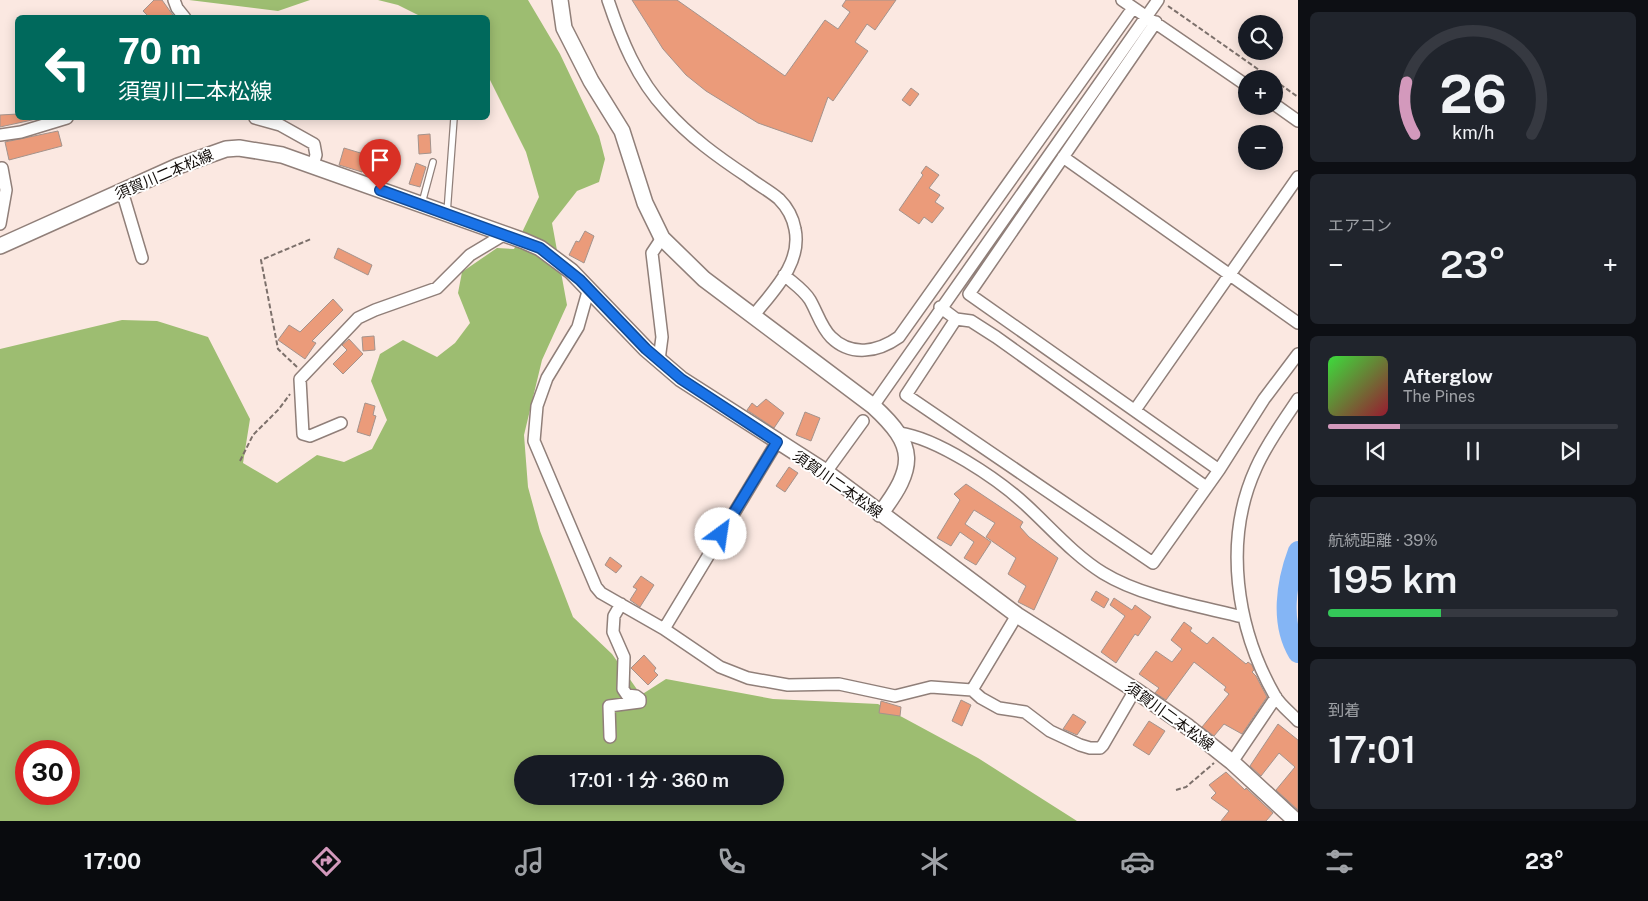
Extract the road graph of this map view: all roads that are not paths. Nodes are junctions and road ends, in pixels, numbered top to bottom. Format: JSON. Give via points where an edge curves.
{"nodes":[{"id":1,"x":174,"y":0,"type":"edge"},
{"id":2,"x":560,"y":0,"type":"edge"},
{"id":3,"x":608,"y":0,"type":"edge"},
{"id":4,"x":1122,"y":0,"type":"edge"},
{"id":5,"x":1163,"y":3,"type":"edge"},
{"id":6,"x":1133,"y":8,"type":"junction"},
{"id":7,"x":183,"y":15,"type":"edge"},
{"id":8,"x":1151,"y":19,"type":"junction"},
{"id":9,"x":1238,"y":79,"type":"edge"},
{"id":10,"x":1283,"y":110,"type":"edge"},
{"id":11,"x":60,"y":120,"type":"edge"},
{"id":12,"x":262,"y":120,"type":"edge"},
{"id":13,"x":454,"y":120,"type":"edge"},
{"id":14,"x":1298,"y":121,"type":"edge"},
{"id":15,"x":0,"y":135,"type":"edge"},
{"id":16,"x":1063,"y":157,"type":"junction"},
{"id":17,"x":433,"y":162,"type":"dead end"},
{"id":18,"x":313,"y":165,"type":"junction"},
{"id":19,"x":2,"y":168,"type":"dead end"},
{"id":20,"x":1298,"y":177,"type":"edge"},
{"id":21,"x":122,"y":191,"type":"junction"},
{"id":22,"x":422,"y":204,"type":"junction"},
{"id":23,"x":447,"y":213,"type":"junction"},
{"id":24,"x":0,"y":224,"type":"edge"},
{"id":25,"x":506,"y":234,"type":"junction"},
{"id":26,"x":662,"y":238,"type":"junction"},
{"id":27,"x":0,"y":246,"type":"edge"},
{"id":28,"x":142,"y":258,"type":"dead end"},
{"id":29,"x":784,"y":275,"type":"junction"},
{"id":30,"x":1230,"y":275,"type":"junction"},
{"id":31,"x":589,"y":288,"type":"junction"},
{"id":32,"x":940,"y":307,"type":"junction"},
{"id":33,"x":754,"y":315,"type":"junction"},
{"id":34,"x":956,"y":319,"type":"junction"},
{"id":35,"x":1298,"y":323,"type":"edge"},
{"id":36,"x":1298,"y":354,"type":"edge"},
{"id":37,"x":659,"y":360,"type":"junction"},
{"id":38,"x":1298,"y":399,"type":"edge"},
{"id":39,"x":873,"y":406,"type":"junction"},
{"id":40,"x":1134,"y":410,"type":"junction"},
{"id":41,"x":863,"y":421,"type":"dead end"},
{"id":42,"x":341,"y":423,"type":"dead end"},
{"id":43,"x":899,"y":434,"type":"junction"},
{"id":44,"x":777,"y":442,"type":"junction"},
{"id":45,"x":1219,"y":470,"type":"junction"},
{"id":46,"x":826,"y":472,"type":"junction"},
{"id":47,"x":1206,"y":487,"type":"junction"},
{"id":48,"x":880,"y":514,"type":"junction"},
{"id":49,"x":621,"y":604,"type":"junction"},
{"id":50,"x":1017,"y":615,"type":"junction"},
{"id":51,"x":1243,"y":617,"type":"junction"},
{"id":52,"x":664,"y":629,"type":"junction"},
{"id":53,"x":972,"y":690,"type":"junction"},
{"id":54,"x":1135,"y":690,"type":"junction"},
{"id":55,"x":1276,"y":697,"type":"junction"},
{"id":56,"x":1298,"y":721,"type":"edge"},
{"id":57,"x":610,"y":737,"type":"dead end"},
{"id":58,"x":1228,"y":758,"type":"junction"},
{"id":59,"x":1291,"y":819,"type":"edge"}],
"edges":[{"from":1,"to":7,"type":"street"},
{"from":2,"to":26,"type":"main road","via":[[564,28],[591,82],[622,131],[645,203]]},
{"from":3,"to":29,"type":"street","via":[[625,47],[664,109],[698,142],[779,199],[789,213],[796,242],[793,259]]},
{"from":4,"to":6,"type":"street"},
{"from":5,"to":8,"type":"street"},
{"from":6,"to":8,"type":"street"},
{"from":6,"to":29,"type":"street","via":[[899,337],[874,350],[847,348],[830,337],[810,300]]},
{"from":8,"to":9,"type":"street"},
{"from":8,"to":16,"type":"street"},
{"from":8,"to":32,"type":"street"},
{"from":10,"to":14,"type":"street"},
{"from":11,"to":15,"type":"street"},
{"from":12,"to":18,"type":"street","via":[[280,125],[314,144],[316,155]]},
{"from":13,"to":23,"type":"lane"},
{"from":16,"to":30,"type":"street"},
{"from":16,"to":40,"type":"street","via":[[969,294]]},
{"from":17,"to":22,"type":"lane"},
{"from":18,"to":21,"type":"main road","name":"須賀川二本松線","via":[[268,151],[226,148]]},
{"from":18,"to":22,"type":"main road","name":"須賀川二本松線"},
{"from":19,"to":24,"type":"street","via":[[6,190]]},
{"from":20,"to":30,"type":"street"},
{"from":21,"to":27,"type":"main road","name":"須賀川二本松線"},
{"from":21,"to":28,"type":"street"},
{"from":22,"to":23,"type":"main road","name":"須賀川二本松線"},
{"from":23,"to":25,"type":"main road","name":"須賀川二本松線"},
{"from":25,"to":31,"type":"main road","name":"須賀川二本松線","via":[[540,248]]},
{"from":25,"to":42,"type":"street","via":[[470,255],[437,288],[358,318],[302,377],[303,434],[310,436]]},
{"from":26,"to":33,"type":"main road","via":[[704,279]]},
{"from":26,"to":37,"type":"street","via":[[652,253],[662,337]]},
{"from":29,"to":33,"type":"street"},
{"from":30,"to":35,"type":"street"},
{"from":30,"to":40,"type":"street"},
{"from":31,"to":37,"type":"main road","name":"須賀川二本松線"},
{"from":31,"to":49,"type":"street","via":[[578,327],[547,378],[537,406],[534,441],[596,587]]},
{"from":32,"to":34,"type":"street"},
{"from":32,"to":39,"type":"street"},
{"from":33,"to":39,"type":"main road"},
{"from":34,"to":47,"type":"street","via":[[971,321],[996,337]]},
{"from":34,"to":47,"type":"street","via":[[906,395],[1153,563]]},
{"from":36,"to":45,"type":"street","via":[[1264,399]]},
{"from":37,"to":44,"type":"main road","name":"須賀川二本松線","via":[[681,379]]},
{"from":38,"to":51,"type":"street","via":[[1256,468],[1240,517],[1238,568]]},
{"from":39,"to":43,"type":"main road"},
{"from":40,"to":45,"type":"street"},
{"from":41,"to":46,"type":"street"},
{"from":43,"to":48,"type":"main road","via":[[906,449],[904,477]]},
{"from":43,"to":51,"type":"street","via":[[914,435],[943,448],[998,483],[1104,574],[1146,591]]},
{"from":44,"to":46,"type":"main road","name":"須賀川二本松線"},
{"from":44,"to":52,"type":"street"},
{"from":45,"to":47,"type":"street"},
{"from":46,"to":48,"type":"main road","name":"須賀川二本松線"},
{"from":48,"to":50,"type":"main road","name":"須賀川二本松線"},
{"from":49,"to":52,"type":"street"},
{"from":49,"to":57,"type":"street","via":[[614,616],[613,632],[624,657],[624,690],[640,702],[609,706]]},
{"from":50,"to":53,"type":"street"},
{"from":50,"to":54,"type":"main road","name":"須賀川二本松線"},
{"from":51,"to":55,"type":"street"},
{"from":52,"to":53,"type":"street","via":[[720,667],[748,678],[788,685],[839,684],[895,696],[932,687]]},
{"from":53,"to":54,"type":"street","via":[[999,708],[1025,712],[1050,730],[1090,748],[1100,748]]},
{"from":54,"to":58,"type":"main road","name":"須賀川二本松線"},
{"from":55,"to":56,"type":"street"},
{"from":55,"to":58,"type":"street"},
{"from":58,"to":59,"type":"main road","name":"須賀川二本松線"}]}
